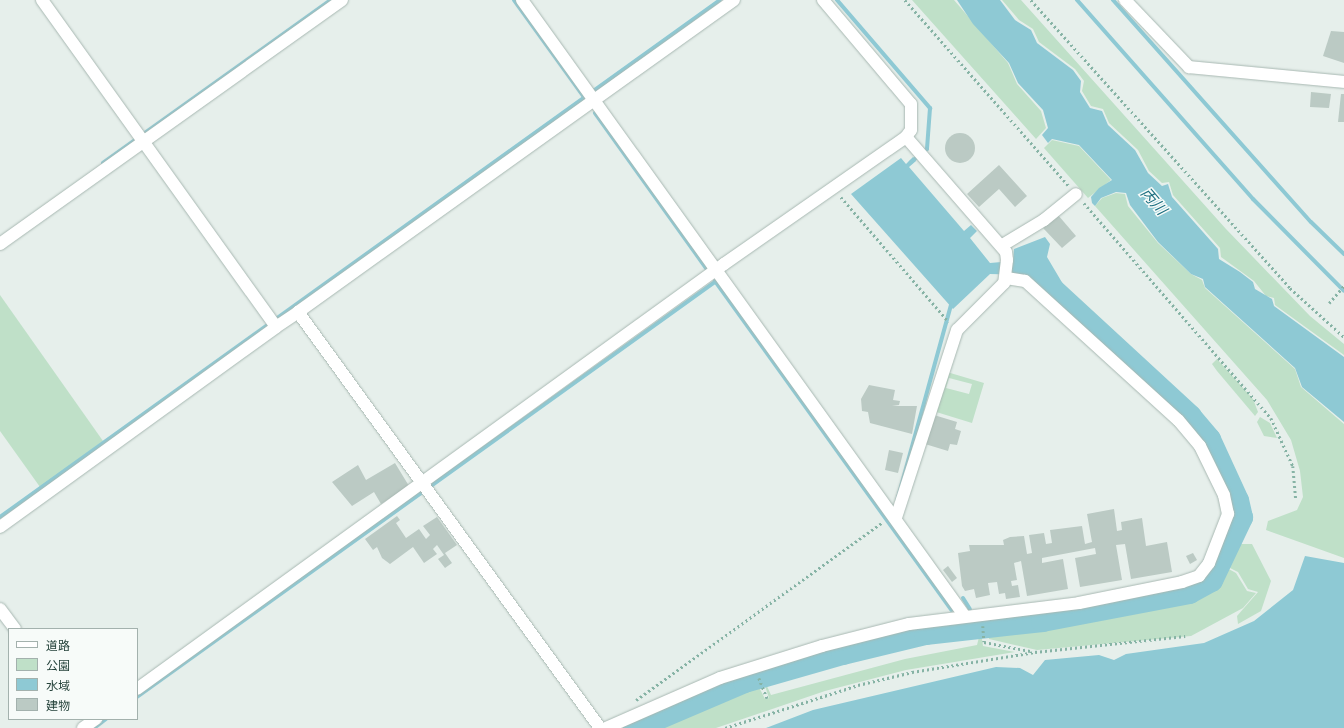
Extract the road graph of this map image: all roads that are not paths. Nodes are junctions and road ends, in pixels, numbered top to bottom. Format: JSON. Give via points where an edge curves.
{"nodes":[{"id":1,"x":42,"y":0,"type":"edge"},
{"id":2,"x":342,"y":0,"type":"edge"},
{"id":3,"x":522,"y":0,"type":"edge"},
{"id":4,"x":734,"y":0,"type":"edge"},
{"id":5,"x":823,"y":0,"type":"edge"},
{"id":6,"x":1125,"y":0,"type":"edge"},
{"id":7,"x":1344,"y":82,"type":"edge"},
{"id":8,"x":591,"y":96,"type":"junction"},
{"id":9,"x":906,"y":137,"type":"junction"},
{"id":10,"x":140,"y":138,"type":"junction"},
{"id":11,"x":1076,"y":194,"type":"road end"},
{"id":12,"x":0,"y":244,"type":"edge"},
{"id":13,"x":1001,"y":246,"type":"junction"},
{"id":14,"x":717,"y":270,"type":"junction"},
{"id":15,"x":1006,"y":277,"type":"junction"},
{"id":16,"x":298,"y":312,"type":"junction"},
{"id":17,"x":273,"y":323,"type":"junction"},
{"id":18,"x":426,"y":486,"type":"junction"},
{"id":19,"x":896,"y":518,"type":"junction"},
{"id":20,"x":0,"y":527,"type":"edge"},
{"id":21,"x":0,"y":609,"type":"edge"},
{"id":22,"x":964,"y":614,"type":"junction"},
{"id":23,"x":14,"y":628,"type":"edge"},
{"id":24,"x":138,"y":688,"type":"edge"},
{"id":25,"x":94,"y":720,"type":"edge"},
{"id":26,"x":84,"y":725,"type":"edge"},
{"id":27,"x":600,"y":728,"type":"edge"},
{"id":28,"x":606,"y":728,"type":"edge"}],
"edges":[{"from":1,"to":10,"type":"street"},
{"from":2,"to":10,"type":"street"},
{"from":3,"to":8,"type":"street"},
{"from":4,"to":8,"type":"street"},
{"from":5,"to":9,"type":"street","via":[[911,104],[911,130]]},
{"from":6,"to":7,"type":"street","via":[[1189,67]]},
{"from":8,"to":14,"type":"street"},
{"from":8,"to":16,"type":"street"},
{"from":9,"to":13,"type":"street"},
{"from":9,"to":14,"type":"street"},
{"from":10,"to":12,"type":"street"},
{"from":10,"to":17,"type":"street"},
{"from":11,"to":13,"type":"street","via":[[1044,220]]},
{"from":13,"to":15,"type":"street","via":[[1007,260]]},
{"from":14,"to":18,"type":"street"},
{"from":14,"to":19,"type":"street"},
{"from":15,"to":19,"type":"street","via":[[957,330]]},
{"from":15,"to":22,"type":"street","via":[[1025,281],[1182,424],[1200,446],[1224,495],[1228,514],[1209,563],[1199,576],[1182,582],[1038,609]]},
{"from":16,"to":17,"type":"street"},
{"from":16,"to":18,"type":"street"},
{"from":17,"to":20,"type":"street"},
{"from":18,"to":24,"type":"street"},
{"from":18,"to":27,"type":"street"},
{"from":19,"to":22,"type":"street"},
{"from":21,"to":23,"type":"street"},
{"from":22,"to":28,"type":"street","via":[[909,624],[782,656],[720,678]]},
{"from":25,"to":26,"type":"street"}]}
